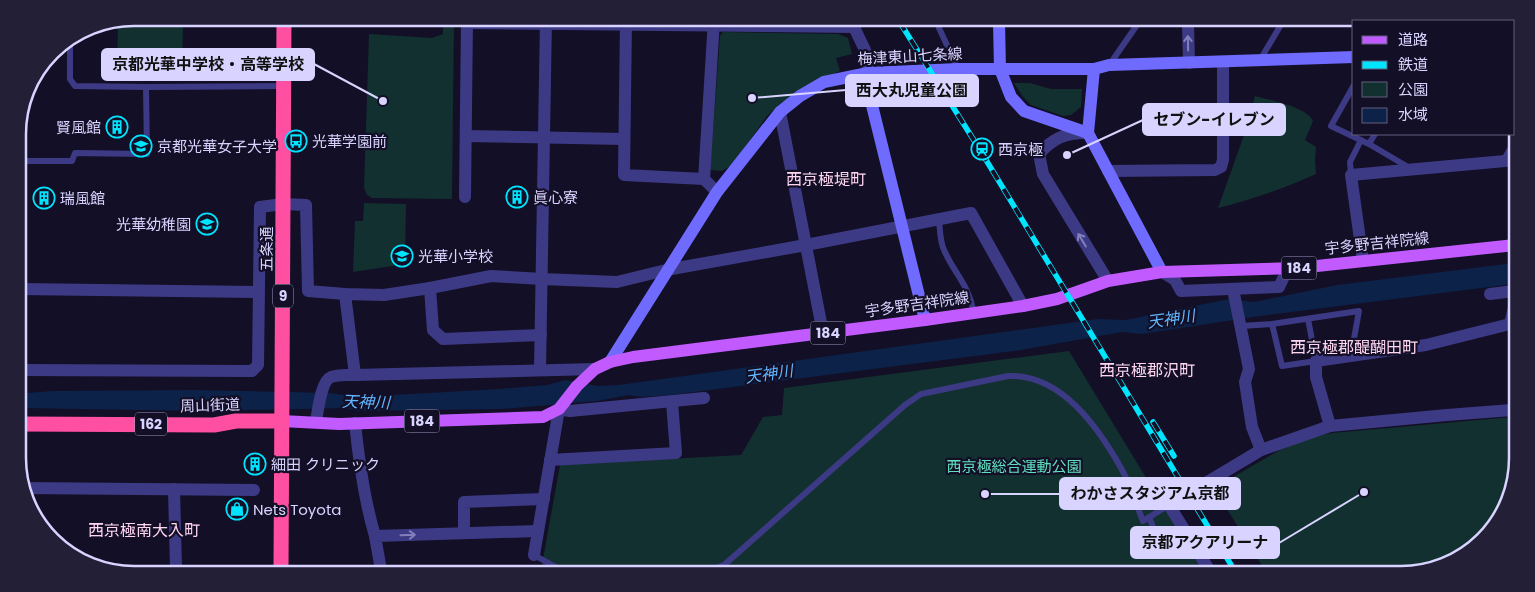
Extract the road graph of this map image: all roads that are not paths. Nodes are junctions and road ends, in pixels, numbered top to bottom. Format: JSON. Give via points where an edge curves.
{"nodes":[{"id":1,"x":284,"y":26,"type":"edge"},
{"id":2,"x":467,"y":26,"type":"edge"},
{"id":3,"x":546,"y":26,"type":"edge"},
{"id":4,"x":626,"y":26,"type":"edge"},
{"id":5,"x":714,"y":26,"type":"edge"},
{"id":6,"x":854,"y":26,"type":"edge"},
{"id":7,"x":939,"y":26,"type":"edge"},
{"id":8,"x":998,"y":26,"type":"edge"},
{"id":9,"x":1137,"y":26,"type":"edge"},
{"id":10,"x":1188,"y":26,"type":"edge"},
{"id":11,"x":1280,"y":26,"type":"edge"},
{"id":12,"x":70,"y":47,"type":"edge"},
{"id":13,"x":1352,"y":57,"type":"edge"},
{"id":14,"x":1260,"y":60,"type":"junction"},
{"id":15,"x":1223,"y":62,"type":"junction"},
{"id":16,"x":1189,"y":63,"type":"junction"},
{"id":17,"x":1109,"y":65,"type":"junction"},
{"id":18,"x":958,"y":69,"type":"junction"},
{"id":19,"x":1000,"y":69,"type":"junction"},
{"id":20,"x":1094,"y":69,"type":"junction"},
{"id":21,"x":868,"y":73,"type":"junction"},
{"id":22,"x":284,"y":86,"type":"junction"},
{"id":23,"x":146,"y":87,"type":"junction"},
{"id":24,"x":1352,"y":89,"type":"edge"},
{"id":25,"x":780,"y":112,"type":"junction"},
{"id":26,"x":1088,"y":133,"type":"junction"},
{"id":27,"x":1374,"y":135,"type":"edge"},
{"id":28,"x":466,"y":136,"type":"junction"},
{"id":29,"x":544,"y":138,"type":"junction"},
{"id":30,"x":624,"y":139,"type":"junction"},
{"id":31,"x":1361,"y":140,"type":"junction"},
{"id":32,"x":1369,"y":144,"type":"junction"},
{"id":33,"x":26,"y":160,"type":"edge"},
{"id":34,"x":1509,"y":160,"type":"edge"},
{"id":35,"x":1412,"y":169,"type":"junction"},
{"id":36,"x":1108,"y":171,"type":"junction"},
{"id":37,"x":1351,"y":175,"type":"junction"},
{"id":38,"x":704,"y":179,"type":"junction"},
{"id":39,"x":716,"y":192,"type":"junction"},
{"id":40,"x":465,"y":197,"type":"dead end"},
{"id":41,"x":283,"y":204,"type":"junction"},
{"id":42,"x":939,"y":220,"type":"junction"},
{"id":43,"x":902,"y":227,"type":"junction"},
{"id":44,"x":806,"y":245,"type":"junction"},
{"id":45,"x":1509,"y":246,"type":"edge"},
{"id":46,"x":1362,"y":261,"type":"junction"},
{"id":47,"x":1288,"y":268,"type":"junction"},
{"id":48,"x":666,"y":270,"type":"junction"},
{"id":49,"x":1162,"y":272,"type":"junction"},
{"id":50,"x":542,"y":279,"type":"junction"},
{"id":51,"x":1108,"y":282,"type":"junction"},
{"id":52,"x":430,"y":288,"type":"junction"},
{"id":53,"x":26,"y":289,"type":"edge"},
{"id":54,"x":258,"y":292,"type":"junction"},
{"id":55,"x":1233,"y":292,"type":"junction"},
{"id":56,"x":1509,"y":292,"type":"edge"},
{"id":57,"x":345,"y":294,"type":"junction"},
{"id":58,"x":1490,"y":294,"type":"dead end"},
{"id":59,"x":1022,"y":306,"type":"junction"},
{"id":60,"x":974,"y":313,"type":"junction"},
{"id":61,"x":1308,"y":319,"type":"junction"},
{"id":62,"x":925,"y":320,"type":"junction"},
{"id":63,"x":1272,"y":324,"type":"junction"},
{"id":64,"x":1241,"y":326,"type":"junction"},
{"id":65,"x":1509,"y":327,"type":"edge"},
{"id":66,"x":823,"y":333,"type":"junction"},
{"id":67,"x":541,"y":334,"type":"junction"},
{"id":68,"x":1351,"y":355,"type":"junction"},
{"id":69,"x":1316,"y":361,"type":"junction"},
{"id":70,"x":610,"y":362,"type":"junction"},
{"id":71,"x":595,"y":369,"type":"junction"},
{"id":72,"x":26,"y":370,"type":"edge"},
{"id":73,"x":540,"y":370,"type":"junction"},
{"id":74,"x":355,"y":375,"type":"junction"},
{"id":75,"x":704,"y":398,"type":"dead end"},
{"id":76,"x":672,"y":402,"type":"junction"},
{"id":77,"x":559,"y":409,"type":"junction"},
{"id":78,"x":1509,"y":410,"type":"edge"},
{"id":79,"x":282,"y":418,"type":"junction"},
{"id":80,"x":316,"y":419,"type":"junction"},
{"id":81,"x":355,"y":423,"type":"junction"},
{"id":82,"x":26,"y":424,"type":"edge"},
{"id":83,"x":1330,"y":426,"type":"junction"},
{"id":84,"x":1261,"y":450,"type":"junction"},
{"id":85,"x":550,"y":460,"type":"junction"},
{"id":86,"x":31,"y":488,"type":"edge"},
{"id":87,"x":174,"y":489,"type":"junction"},
{"id":88,"x":254,"y":490,"type":"dead end"},
{"id":89,"x":544,"y":499,"type":"junction"},
{"id":90,"x":1169,"y":506,"type":"junction"},
{"id":91,"x":1149,"y":518,"type":"junction"},
{"id":92,"x":538,"y":531,"type":"junction"},
{"id":93,"x":464,"y":534,"type":"junction"},
{"id":94,"x":375,"y":536,"type":"junction"},
{"id":95,"x":1162,"y":550,"type":"dead end"},
{"id":96,"x":534,"y":555,"type":"joint"},
{"id":97,"x":176,"y":566,"type":"edge"},
{"id":98,"x":282,"y":566,"type":"edge"},
{"id":99,"x":380,"y":566,"type":"edge"},
{"id":100,"x":554,"y":566,"type":"edge"},
{"id":101,"x":727,"y":566,"type":"edge"},
{"id":102,"x":1207,"y":566,"type":"edge"}],
"edges":[{"from":1,"to":22,"type":"highway","name":"五条通","number":"9"},
{"from":2,"to":28,"type":"street"},
{"from":3,"to":29,"type":"street"},
{"from":4,"to":30,"type":"street"},
{"from":5,"to":38,"type":"street"},
{"from":6,"to":21,"type":"street","via":[[865,50]]},
{"from":7,"to":18,"type":"lane"},
{"from":8,"to":19,"type":"main road"},
{"from":9,"to":17,"type":"lane"},
{"from":16,"to":10,"type":"street","one_way":true},
{"from":11,"to":14,"type":"lane"},
{"from":12,"to":23,"type":"lane","via":[[70,79],[76,86]]},
{"from":13,"to":14,"type":"main road","name":"梅津東山七条線"},
{"from":14,"to":15,"type":"main road","name":"梅津東山七条線"},
{"from":15,"to":16,"type":"main road","name":"梅津東山七条線"},
{"from":15,"to":36,"type":"street","via":[[1221,167],[1215,170]]},
{"from":16,"to":17,"type":"main road","name":"梅津東山七条線"},
{"from":17,"to":20,"type":"main road","name":"梅津東山七条線"},
{"from":18,"to":19,"type":"main road","name":"梅津東山七条線"},
{"from":18,"to":21,"type":"main road","name":"梅津東山七条線"},
{"from":19,"to":20,"type":"main road","name":"梅津東山七条線"},
{"from":19,"to":26,"type":"main road","via":[[1011,97],[1024,111]]},
{"from":20,"to":26,"type":"main road"},
{"from":21,"to":25,"type":"main road","name":"梅津東山七条線","via":[[824,82]]},
{"from":21,"to":43,"type":"main road","via":[[868,89]]},
{"from":22,"to":23,"type":"lane"},
{"from":22,"to":41,"type":"highway","name":"五条通","number":"9"},
{"from":23,"to":33,"type":"lane","via":[[147,154],[75,153],[72,161]]},
{"from":24,"to":31,"type":"lane","via":[[1331,126]]},
{"from":25,"to":39,"type":"main road","name":"梅津東山七条線"},
{"from":25,"to":44,"type":"street"},
{"from":26,"to":36,"type":"main road"},
{"from":51,"to":26,"type":"street","one_way":true,"via":[[1043,174],[1039,154],[1048,144],[1070,133]]},
{"from":27,"to":32,"type":"lane"},
{"from":28,"to":29,"type":"street"},
{"from":28,"to":40,"type":"street"},
{"from":29,"to":30,"type":"street"},
{"from":29,"to":50,"type":"street"},
{"from":30,"to":38,"type":"street","via":[[624,175]]},
{"from":31,"to":32,"type":"lane"},
{"from":31,"to":37,"type":"lane","via":[[1350,162]]},
{"from":32,"to":35,"type":"lane"},
{"from":34,"to":35,"type":"street"},
{"from":35,"to":37,"type":"street"},
{"from":36,"to":49,"type":"main road"},
{"from":37,"to":46,"type":"street"},
{"from":38,"to":39,"type":"street"},
{"from":39,"to":48,"type":"main road","name":"梅津東山七条線"},
{"from":41,"to":54,"type":"street","via":[[260,207]]},
{"from":41,"to":57,"type":"street","via":[[306,206],[308,291]]},
{"from":41,"to":79,"type":"highway","name":"五条通","number":"9"},
{"from":42,"to":43,"type":"street"},
{"from":42,"to":59,"type":"street","via":[[971,213]]},
{"from":42,"to":60,"type":"lane","via":[[943,249],[964,282]]},
{"from":43,"to":44,"type":"street"},
{"from":43,"to":62,"type":"main road"},
{"from":44,"to":48,"type":"street"},
{"from":44,"to":66,"type":"street"},
{"from":45,"to":46,"type":"main road","name":"宇多野吉祥院線","number":"184"},
{"from":46,"to":47,"type":"main road","name":"宇多野吉祥院線","number":"184"},
{"from":47,"to":49,"type":"main road","name":"宇多野吉祥院線","number":"184"},
{"from":47,"to":55,"type":"street","via":[[1279,286]]},
{"from":48,"to":50,"type":"street","via":[[617,282]]},
{"from":48,"to":70,"type":"main road","name":"梅津東山七条線"},
{"from":49,"to":51,"type":"main road","name":"宇多野吉祥院線","number":"184"},
{"from":49,"to":55,"type":"street","via":[[1175,280],[1181,291]]},
{"from":50,"to":52,"type":"street","via":[[491,276]]},
{"from":50,"to":67,"type":"street"},
{"from":51,"to":59,"type":"main road","name":"宇多野吉祥院線","number":"184"},
{"from":52,"to":57,"type":"street","via":[[384,295]]},
{"from":52,"to":67,"type":"street","via":[[433,330],[443,339]]},
{"from":53,"to":54,"type":"street"},
{"from":54,"to":72,"type":"street","via":[[258,365],[252,371]]},
{"from":55,"to":64,"type":"street"},
{"from":56,"to":58,"type":"street"},
{"from":57,"to":74,"type":"street"},
{"from":59,"to":60,"type":"main road","name":"宇多野吉祥院線","number":"184"},
{"from":60,"to":62,"type":"main road","name":"宇多野吉祥院線","number":"184"},
{"from":61,"to":63,"type":"lane"},
{"from":61,"to":68,"type":"lane","via":[[1358,312]]},
{"from":61,"to":69,"type":"lane"},
{"from":62,"to":66,"type":"main road","name":"宇多野吉祥院線","number":"184"},
{"from":63,"to":64,"type":"lane"},
{"from":63,"to":69,"type":"lane","via":[[1282,366]]},
{"from":64,"to":84,"type":"street","via":[[1249,369],[1245,382],[1252,427]]},
{"from":65,"to":68,"type":"street","via":[[1426,345]]},
{"from":66,"to":70,"type":"main road","name":"宇多野吉祥院線","number":"184"},
{"from":67,"to":73,"type":"street"},
{"from":68,"to":69,"type":"street"},
{"from":69,"to":83,"type":"street","via":[[1316,377]]},
{"from":70,"to":71,"type":"main road","name":"宇多野吉祥院線","number":"184"},
{"from":71,"to":73,"type":"street"},
{"from":71,"to":77,"type":"main road","name":"宇多野吉祥院線","number":"184","via":[[576,386]]},
{"from":73,"to":74,"type":"street"},
{"from":74,"to":80,"type":"street","via":[[328,379]]},
{"from":75,"to":76,"type":"street"},
{"from":76,"to":77,"type":"street","via":[[570,411]]},
{"from":76,"to":85,"type":"street","via":[[676,453]]},
{"from":77,"to":81,"type":"main road","number":"184","via":[[543,417]]},
{"from":77,"to":85,"type":"street"},
{"from":78,"to":83,"type":"street"},
{"from":79,"to":80,"type":"main road","number":"184"},
{"from":79,"to":82,"type":"highway","name":"周山街道","number":"162","via":[[214,425]]},
{"from":79,"to":98,"type":"highway","name":"五条通","number":"9"},
{"from":80,"to":81,"type":"main road","number":"184","via":[[339,424]]},
{"from":81,"to":94,"type":"street","via":[[359,467]]},
{"from":83,"to":84,"type":"street"},
{"from":84,"to":90,"type":"street"},
{"from":85,"to":89,"type":"street"},
{"from":86,"to":87,"type":"street"},
{"from":87,"to":88,"type":"street"},
{"from":87,"to":97,"type":"street"},
{"from":89,"to":92,"type":"street"},
{"from":89,"to":93,"type":"street","via":[[464,502]]},
{"from":90,"to":91,"type":"lane"},
{"from":90,"to":102,"type":"street"},
{"from":91,"to":95,"type":"lane"},
{"from":91,"to":101,"type":"lane","via":[[1143,521],[1122,469],[1078,408],[1052,387],[1036,380],[1008,376],[921,394]]},
{"from":92,"to":93,"type":"street"},
{"from":92,"to":96,"type":"street"},
{"from":94,"to":93,"type":"street","one_way":true},
{"from":94,"to":99,"type":"street"},
{"from":96,"to":100,"type":"lane"}]}
